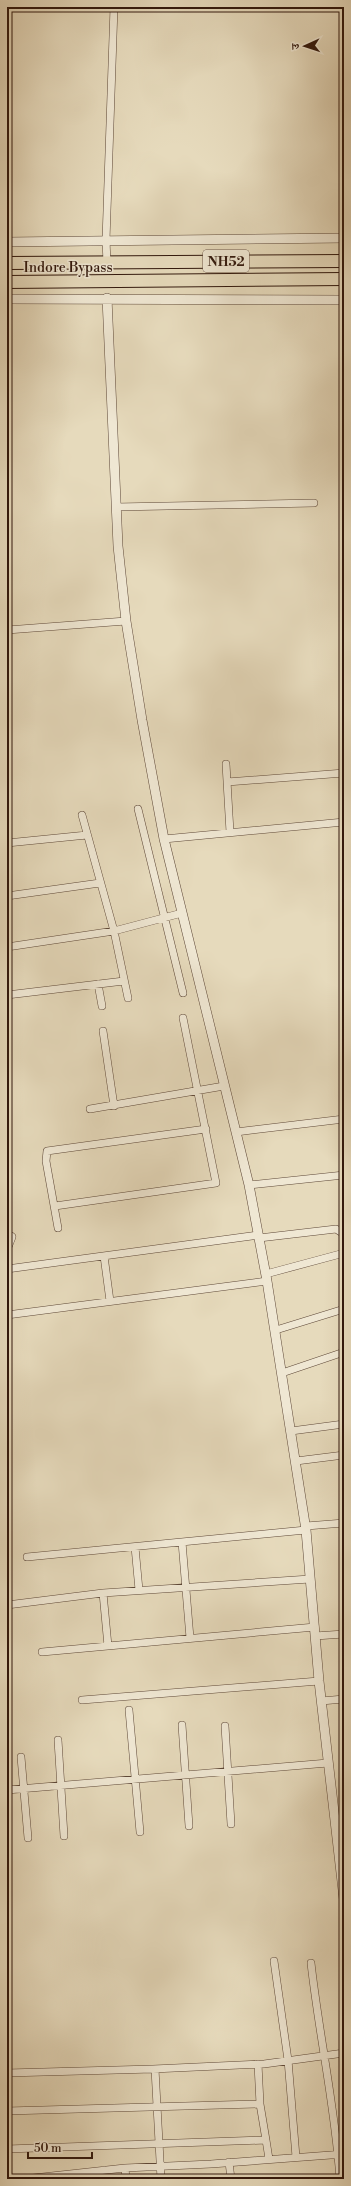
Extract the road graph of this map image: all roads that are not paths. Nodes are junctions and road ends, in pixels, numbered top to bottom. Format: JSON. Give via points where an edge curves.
{"nodes":[{"id":1,"x":114,"y":7,"type":"edge"},
{"id":2,"x":344,"y":238,"type":"edge"},
{"id":3,"x":106,"y":240,"type":"junction"},
{"id":4,"x":7,"y":242,"type":"edge"},
{"id":5,"x":344,"y":261,"type":"edge"},
{"id":6,"x":7,"y":263,"type":"edge"},
{"id":7,"x":107,"y":263,"type":"junction"},
{"id":8,"x":344,"y":279,"type":"edge"},
{"id":9,"x":7,"y":282,"type":"edge"},
{"id":10,"x":107,"y":298,"type":"junction"},
{"id":11,"x":7,"y":299,"type":"edge"},
{"id":12,"x":344,"y":300,"type":"edge"},
{"id":13,"x":314,"y":503,"type":"dead end"},
{"id":14,"x":116,"y":507,"type":"junction"},
{"id":15,"x":126,"y":621,"type":"junction"},
{"id":16,"x":7,"y":630,"type":"edge"},
{"id":17,"x":226,"y":764,"type":"dead end"},
{"id":18,"x":344,"y":773,"type":"edge"},
{"id":19,"x":227,"y":782,"type":"junction"},
{"id":20,"x":138,"y":809,"type":"dead end"},
{"id":21,"x":82,"y":815,"type":"dead end"},
{"id":22,"x":344,"y":822,"type":"edge"},
{"id":23,"x":230,"y":832,"type":"junction"},
{"id":24,"x":87,"y":835,"type":"junction"},
{"id":25,"x":164,"y":839,"type":"junction"},
{"id":26,"x":7,"y":843,"type":"edge"},
{"id":27,"x":100,"y":882,"type":"junction"},
{"id":28,"x":7,"y":896,"type":"edge"},
{"id":29,"x":182,"y":913,"type":"junction"},
{"id":30,"x":164,"y":917,"type":"junction"},
{"id":31,"x":114,"y":931,"type":"junction"},
{"id":32,"x":7,"y":947,"type":"edge"},
{"id":33,"x":124,"y":981,"type":"junction"},
{"id":34,"x":98,"y":984,"type":"junction"},
{"id":35,"x":183,"y":993,"type":"dead end"},
{"id":36,"x":7,"y":995,"type":"edge"},
{"id":37,"x":128,"y":998,"type":"dead end"},
{"id":38,"x":102,"y":1006,"type":"dead end"},
{"id":39,"x":183,"y":1018,"type":"dead end"},
{"id":40,"x":103,"y":1031,"type":"dead end"},
{"id":41,"x":224,"y":1086,"type":"junction"},
{"id":42,"x":198,"y":1092,"type":"junction"},
{"id":43,"x":114,"y":1106,"type":"junction"},
{"id":44,"x":90,"y":1109,"type":"dead end"},
{"id":45,"x":344,"y":1119,"type":"edge"},
{"id":46,"x":206,"y":1129,"type":"junction"},
{"id":47,"x":236,"y":1132,"type":"junction"},
{"id":48,"x":344,"y":1175,"type":"edge"},
{"id":49,"x":249,"y":1185,"type":"junction"},
{"id":50,"x":55,"y":1206,"type":"junction"},
{"id":51,"x":58,"y":1228,"type":"dead end"},
{"id":52,"x":344,"y":1234,"type":"edge"},
{"id":53,"x":7,"y":1235,"type":"edge"},
{"id":54,"x":259,"y":1236,"type":"junction"},
{"id":55,"x":7,"y":1247,"type":"edge"},
{"id":56,"x":344,"y":1253,"type":"edge"},
{"id":57,"x":104,"y":1256,"type":"junction"},
{"id":58,"x":7,"y":1269,"type":"edge"},
{"id":59,"x":267,"y":1278,"type":"junction"},
{"id":60,"x":110,"y":1301,"type":"junction"},
{"id":61,"x":344,"y":1309,"type":"edge"},
{"id":62,"x":7,"y":1315,"type":"edge"},
{"id":63,"x":276,"y":1330,"type":"junction"},
{"id":64,"x":344,"y":1352,"type":"edge"},
{"id":65,"x":282,"y":1373,"type":"junction"},
{"id":66,"x":344,"y":1424,"type":"edge"},
{"id":67,"x":291,"y":1431,"type":"junction"},
{"id":68,"x":344,"y":1455,"type":"edge"},
{"id":69,"x":296,"y":1461,"type":"junction"},
{"id":70,"x":344,"y":1523,"type":"edge"},
{"id":71,"x":306,"y":1528,"type":"junction"},
{"id":72,"x":182,"y":1542,"type":"junction"},
{"id":73,"x":135,"y":1547,"type":"junction"},
{"id":74,"x":27,"y":1557,"type":"dead end"},
{"id":75,"x":310,"y":1579,"type":"junction"},
{"id":76,"x":186,"y":1587,"type":"junction"},
{"id":77,"x":139,"y":1590,"type":"junction"},
{"id":78,"x":103,"y":1593,"type":"junction"},
{"id":79,"x":7,"y":1605,"type":"edge"},
{"id":80,"x":315,"y":1632,"type":"junction"},
{"id":81,"x":344,"y":1634,"type":"edge"},
{"id":82,"x":190,"y":1638,"type":"junction"},
{"id":83,"x":108,"y":1646,"type":"junction"},
{"id":84,"x":42,"y":1652,"type":"dead end"},
{"id":85,"x":319,"y":1681,"type":"junction"},
{"id":86,"x":344,"y":1699,"type":"edge"},
{"id":87,"x":82,"y":1700,"type":"dead end"},
{"id":88,"x":321,"y":1701,"type":"junction"},
{"id":89,"x":129,"y":1710,"type":"dead end"},
{"id":90,"x":182,"y":1725,"type":"dead end"},
{"id":91,"x":225,"y":1726,"type":"dead end"},
{"id":92,"x":58,"y":1740,"type":"dead end"},
{"id":93,"x":21,"y":1757,"type":"dead end"},
{"id":94,"x":328,"y":1763,"type":"junction"},
{"id":95,"x":228,"y":1771,"type":"junction"},
{"id":96,"x":186,"y":1775,"type":"junction"},
{"id":97,"x":135,"y":1780,"type":"junction"},
{"id":98,"x":61,"y":1786,"type":"junction"},
{"id":99,"x":24,"y":1788,"type":"junction"},
{"id":100,"x":7,"y":1790,"type":"edge"},
{"id":101,"x":231,"y":1824,"type":"dead end"},
{"id":102,"x":189,"y":1826,"type":"dead end"},
{"id":103,"x":140,"y":1832,"type":"dead end"},
{"id":104,"x":64,"y":1836,"type":"dead end"},
{"id":105,"x":28,"y":1838,"type":"dead end"},
{"id":106,"x":344,"y":1899,"type":"edge"},
{"id":107,"x":274,"y":1961,"type":"dead end"},
{"id":108,"x":311,"y":1962,"type":"dead end"},
{"id":109,"x":344,"y":2053,"type":"edge"},
{"id":110,"x":323,"y":2056,"type":"junction"},
{"id":111,"x":288,"y":2060,"type":"junction"},
{"id":112,"x":258,"y":2064,"type":"junction"},
{"id":113,"x":155,"y":2069,"type":"junction"},
{"id":114,"x":7,"y":2073,"type":"edge"},
{"id":115,"x":260,"y":2104,"type":"junction"},
{"id":116,"x":157,"y":2105,"type":"junction"},
{"id":117,"x":7,"y":2111,"type":"edge"},
{"id":118,"x":266,"y":2140,"type":"junction"},
{"id":119,"x":160,"y":2144,"type":"junction"},
{"id":120,"x":7,"y":2149,"type":"edge"},
{"id":121,"x":341,"y":2154,"type":"edge"},
{"id":122,"x":296,"y":2157,"type":"junction"},
{"id":123,"x":269,"y":2159,"type":"junction"},
{"id":124,"x":229,"y":2162,"type":"junction"},
{"id":125,"x":160,"y":2166,"type":"junction"},
{"id":126,"x":126,"y":2168,"type":"junction"},
{"id":127,"x":104,"y":2170,"type":"junction"},
{"id":128,"x":47,"y":2178,"type":"edge"},
{"id":129,"x":28,"y":2179,"type":"edge"},
{"id":130,"x":105,"y":2179,"type":"edge"},
{"id":131,"x":126,"y":2179,"type":"edge"},
{"id":132,"x":161,"y":2179,"type":"edge"},
{"id":133,"x":231,"y":2179,"type":"edge"},
{"id":134,"x":340,"y":2179,"type":"edge"}],
"edges":[{"from":1,"to":3,"type":"street"},
{"from":2,"to":3,"type":"street"},
{"from":3,"to":4,"type":"street"},
{"from":3,"to":7,"type":"street"},
{"from":5,"to":7,"type":"highway","number":"NH52"},
{"from":6,"to":7,"type":"highway","name":"Indore Bypass","number":"NH52"},
{"from":8,"to":9,"type":"highway","name":"Indore Bypass","number":"NH52"},
{"from":10,"to":11,"type":"street"},
{"from":10,"to":12,"type":"street"},
{"from":10,"to":14,"type":"street"},
{"from":13,"to":14,"type":"street"},
{"from":14,"to":15,"type":"street"},
{"from":15,"to":16,"type":"street"},
{"from":15,"to":25,"type":"street"},
{"from":17,"to":19,"type":"street"},
{"from":18,"to":19,"type":"street"},
{"from":19,"to":23,"type":"street"},
{"from":20,"to":30,"type":"street"},
{"from":21,"to":24,"type":"street"},
{"from":22,"to":23,"type":"street"},
{"from":23,"to":25,"type":"street"},
{"from":24,"to":26,"type":"street"},
{"from":24,"to":27,"type":"street"},
{"from":25,"to":29,"type":"street"},
{"from":27,"to":28,"type":"street"},
{"from":27,"to":31,"type":"street"},
{"from":29,"to":30,"type":"street"},
{"from":29,"to":41,"type":"street"},
{"from":30,"to":31,"type":"street"},
{"from":30,"to":35,"type":"street"},
{"from":31,"to":32,"type":"street"},
{"from":31,"to":33,"type":"street"},
{"from":33,"to":34,"type":"street"},
{"from":33,"to":37,"type":"street"},
{"from":34,"to":36,"type":"street"},
{"from":34,"to":38,"type":"street"},
{"from":39,"to":42,"type":"street"},
{"from":40,"to":43,"type":"street"},
{"from":41,"to":42,"type":"street"},
{"from":41,"to":47,"type":"street"},
{"from":42,"to":43,"type":"street"},
{"from":42,"to":46,"type":"street"},
{"from":43,"to":44,"type":"street"},
{"from":45,"to":47,"type":"street"},
{"from":46,"to":50,"type":"street","via":[[47,1151],[46,1162]]},
{"from":46,"to":50,"type":"street","via":[[216,1183]]},
{"from":47,"to":49,"type":"street"},
{"from":48,"to":49,"type":"street"},
{"from":49,"to":54,"type":"street"},
{"from":50,"to":51,"type":"street"},
{"from":52,"to":54,"type":"street","via":[[336,1229]]},
{"from":53,"to":55,"type":"street","via":[[11,1237]]},
{"from":54,"to":57,"type":"street"},
{"from":54,"to":59,"type":"street"},
{"from":56,"to":59,"type":"street"},
{"from":57,"to":58,"type":"street"},
{"from":57,"to":60,"type":"street"},
{"from":59,"to":60,"type":"street"},
{"from":59,"to":63,"type":"street"},
{"from":60,"to":62,"type":"street"},
{"from":61,"to":63,"type":"street"},
{"from":63,"to":65,"type":"street"},
{"from":64,"to":65,"type":"street"},
{"from":65,"to":67,"type":"street"},
{"from":66,"to":67,"type":"street"},
{"from":67,"to":69,"type":"street"},
{"from":68,"to":69,"type":"street"},
{"from":69,"to":71,"type":"street"},
{"from":70,"to":71,"type":"street"},
{"from":71,"to":72,"type":"street"},
{"from":71,"to":75,"type":"street"},
{"from":72,"to":73,"type":"street"},
{"from":72,"to":76,"type":"street"},
{"from":73,"to":74,"type":"street"},
{"from":73,"to":77,"type":"street"},
{"from":75,"to":76,"type":"street"},
{"from":75,"to":80,"type":"street"},
{"from":76,"to":77,"type":"street"},
{"from":76,"to":82,"type":"street"},
{"from":77,"to":78,"type":"street"},
{"from":78,"to":79,"type":"street"},
{"from":78,"to":83,"type":"street"},
{"from":80,"to":81,"type":"street"},
{"from":80,"to":82,"type":"street"},
{"from":80,"to":85,"type":"street"},
{"from":82,"to":83,"type":"street"},
{"from":83,"to":84,"type":"street"},
{"from":85,"to":87,"type":"street"},
{"from":85,"to":88,"type":"street"},
{"from":86,"to":88,"type":"street"},
{"from":88,"to":94,"type":"street"},
{"from":89,"to":97,"type":"street"},
{"from":90,"to":96,"type":"street"},
{"from":91,"to":95,"type":"street"},
{"from":92,"to":98,"type":"street"},
{"from":93,"to":99,"type":"street"},
{"from":94,"to":95,"type":"street"},
{"from":94,"to":106,"type":"street"},
{"from":95,"to":96,"type":"street"},
{"from":95,"to":101,"type":"street"},
{"from":96,"to":97,"type":"street"},
{"from":96,"to":102,"type":"street"},
{"from":97,"to":98,"type":"street"},
{"from":97,"to":103,"type":"street"},
{"from":98,"to":99,"type":"street"},
{"from":98,"to":104,"type":"street"},
{"from":99,"to":100,"type":"street"},
{"from":99,"to":105,"type":"street"},
{"from":107,"to":111,"type":"street"},
{"from":108,"to":110,"type":"street"},
{"from":109,"to":110,"type":"street"},
{"from":110,"to":111,"type":"street"},
{"from":110,"to":121,"type":"street"},
{"from":111,"to":112,"type":"street"},
{"from":111,"to":122,"type":"street"},
{"from":112,"to":113,"type":"street"},
{"from":112,"to":115,"type":"street"},
{"from":113,"to":114,"type":"street"},
{"from":113,"to":116,"type":"street"},
{"from":115,"to":116,"type":"street"},
{"from":115,"to":118,"type":"street"},
{"from":116,"to":117,"type":"street"},
{"from":116,"to":119,"type":"street"},
{"from":118,"to":119,"type":"street"},
{"from":118,"to":123,"type":"street"},
{"from":119,"to":120,"type":"street"},
{"from":119,"to":125,"type":"street"},
{"from":121,"to":122,"type":"street"},
{"from":121,"to":134,"type":"street"},
{"from":122,"to":123,"type":"street"},
{"from":123,"to":124,"type":"street"},
{"from":124,"to":125,"type":"street"},
{"from":124,"to":133,"type":"street"},
{"from":125,"to":126,"type":"street"},
{"from":125,"to":132,"type":"street"},
{"from":126,"to":127,"type":"street"},
{"from":126,"to":131,"type":"street"},
{"from":127,"to":128,"type":"street"},
{"from":127,"to":130,"type":"street"},
{"from":128,"to":129,"type":"street"}]}
